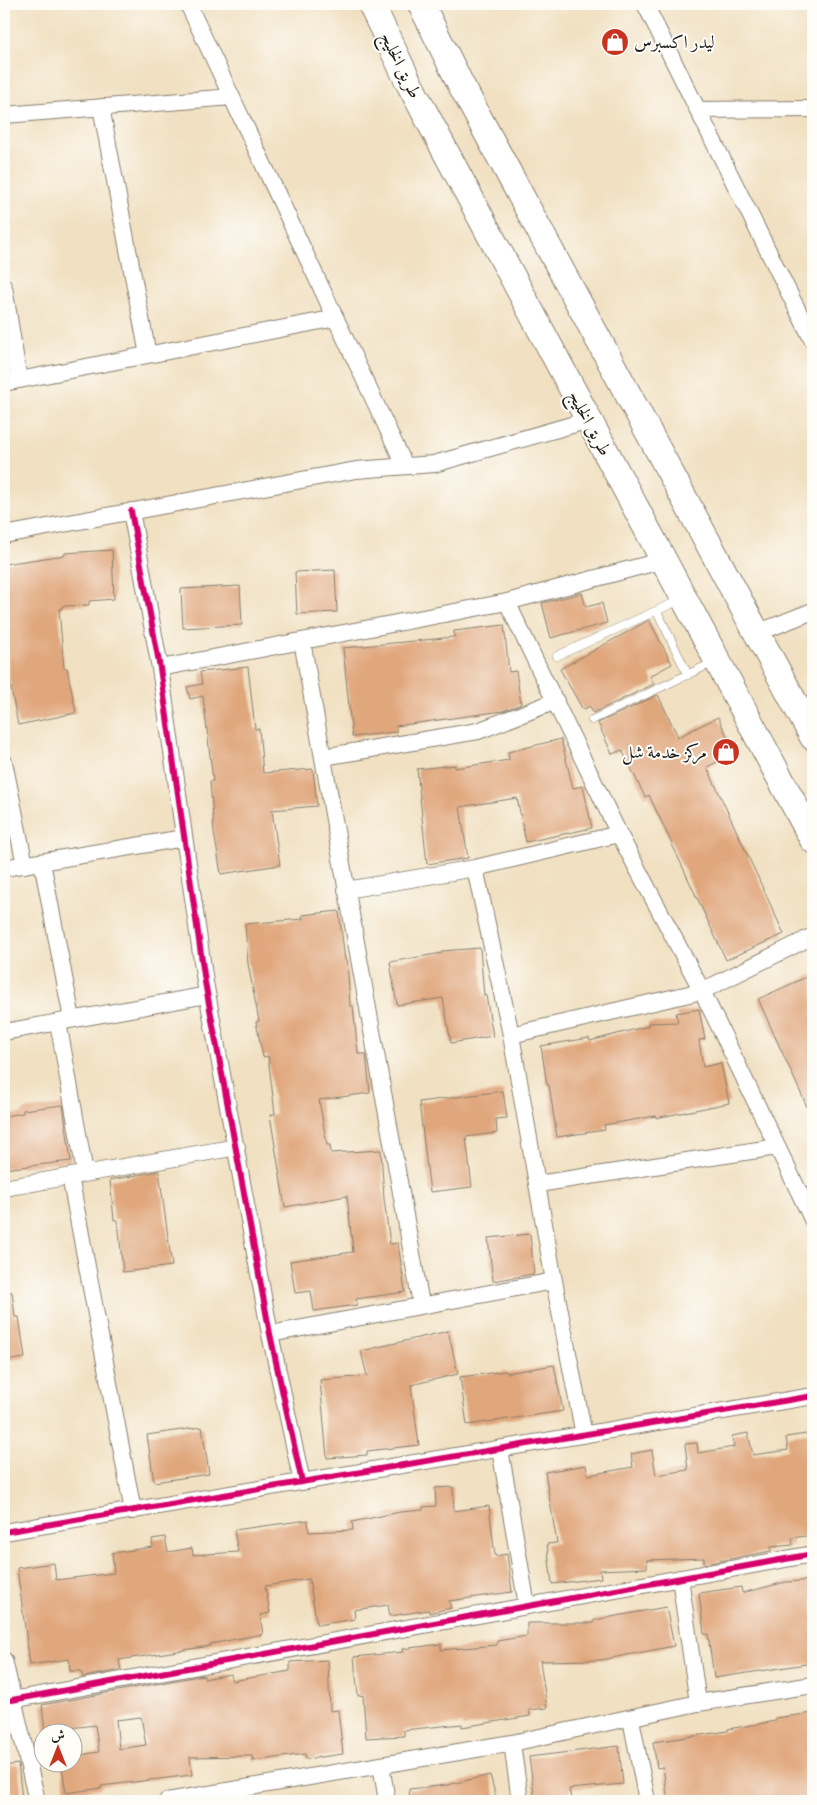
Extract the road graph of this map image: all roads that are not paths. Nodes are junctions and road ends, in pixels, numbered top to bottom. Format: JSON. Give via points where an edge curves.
{"nodes":[{"id":1,"x":188,"y":4,"type":"edge"},
{"id":2,"x":371,"y":4,"type":"edge"},
{"id":3,"x":421,"y":4,"type":"edge"},
{"id":4,"x":645,"y":4,"type":"edge"},
{"id":5,"x":232,"y":97,"type":"junction"},
{"id":6,"x":101,"y":107,"type":"junction"},
{"id":7,"x":813,"y":109,"type":"edge"},
{"id":8,"x":698,"y":110,"type":"junction"},
{"id":9,"x":4,"y":115,"type":"edge"},
{"id":10,"x":4,"y":287,"type":"edge"},
{"id":11,"x":806,"y":310,"type":"edge"},
{"id":12,"x":336,"y":318,"type":"junction"},
{"id":13,"x":813,"y":340,"type":"edge"},
{"id":14,"x":148,"y":355,"type":"junction"},
{"id":15,"x":11,"y":381,"type":"edge"},
{"id":16,"x":589,"y":420,"type":"junction"},
{"id":17,"x":405,"y":466,"type":"junction"},
{"id":18,"x":131,"y":511,"type":"junction"},
{"id":19,"x":4,"y":535,"type":"edge"},
{"id":20,"x":664,"y":560,"type":"junction"},
{"id":21,"x":684,"y":598,"type":"junction"},
{"id":22,"x":507,"y":602,"type":"junction"},
{"id":23,"x":657,"y":611,"type":"junction"},
{"id":24,"x":813,"y":611,"type":"edge"},
{"id":25,"x":757,"y":633,"type":"junction"},
{"id":26,"x":302,"y":641,"type":"junction"},
{"id":27,"x":557,"y":656,"type":"dead end"},
{"id":28,"x":718,"y":661,"type":"junction"},
{"id":29,"x":160,"y":668,"type":"junction"},
{"id":30,"x":688,"y":675,"type":"junction"},
{"id":31,"x":556,"y":701,"type":"junction"},
{"id":32,"x":592,"y":720,"type":"dead end"},
{"id":33,"x":813,"y":737,"type":"edge"},
{"id":34,"x":323,"y":757,"type":"junction"},
{"id":35,"x":4,"y":762,"type":"edge"},
{"id":36,"x":619,"y":834,"type":"junction"},
{"id":37,"x":184,"y":838,"type":"junction"},
{"id":38,"x":813,"y":840,"type":"edge"},
{"id":39,"x":42,"y":862,"type":"junction"},
{"id":40,"x":25,"y":865,"type":"junction"},
{"id":41,"x":4,"y":868,"type":"edge"},
{"id":42,"x":475,"y":868,"type":"junction"},
{"id":43,"x":346,"y":890,"type":"junction"},
{"id":44,"x":813,"y":936,"type":"edge"},
{"id":45,"x":702,"y":991,"type":"junction"},
{"id":46,"x":207,"y":994,"type":"junction"},
{"id":47,"x":65,"y":1020,"type":"junction"},
{"id":48,"x":4,"y":1032,"type":"edge"},
{"id":49,"x":512,"y":1035,"type":"junction"},
{"id":50,"x":237,"y":1147,"type":"junction"},
{"id":51,"x":777,"y":1147,"type":"junction"},
{"id":52,"x":78,"y":1175,"type":"junction"},
{"id":53,"x":538,"y":1184,"type":"junction"},
{"id":54,"x":4,"y":1188,"type":"edge"},
{"id":55,"x":813,"y":1221,"type":"edge"},
{"id":56,"x":554,"y":1281,"type":"junction"},
{"id":57,"x":422,"y":1304,"type":"junction"},
{"id":58,"x":270,"y":1334,"type":"junction"},
{"id":59,"x":813,"y":1396,"type":"edge"},
{"id":60,"x":584,"y":1435,"type":"junction"},
{"id":61,"x":500,"y":1449,"type":"junction"},
{"id":62,"x":302,"y":1482,"type":"junction"},
{"id":63,"x":133,"y":1510,"type":"junction"},
{"id":64,"x":4,"y":1532,"type":"edge"},
{"id":65,"x":813,"y":1554,"type":"edge"},
{"id":66,"x":680,"y":1578,"type":"junction"},
{"id":67,"x":527,"y":1606,"type":"junction"},
{"id":68,"x":4,"y":1660,"type":"edge"},
{"id":69,"x":813,"y":1685,"type":"edge"},
{"id":70,"x":12,"y":1700,"type":"junction"},
{"id":71,"x":698,"y":1703,"type":"junction"},
{"id":72,"x":631,"y":1719,"type":"junction"},
{"id":73,"x":512,"y":1743,"type":"junction"},
{"id":74,"x":381,"y":1765,"type":"junction"},
{"id":75,"x":186,"y":1800,"type":"edge"},
{"id":76,"x":37,"y":1801,"type":"edge"},
{"id":77,"x":167,"y":1801,"type":"edge"},
{"id":78,"x":387,"y":1801,"type":"edge"},
{"id":79,"x":520,"y":1801,"type":"edge"},
{"id":80,"x":647,"y":1801,"type":"edge"}],
"edges":[{"from":1,"to":5,"type":"street"},
{"from":2,"to":16,"type":"main road","name":"طريق الخليج","via":[[410,85]]},
{"from":3,"to":25,"type":"main road","via":[[460,83]]},
{"from":4,"to":8,"type":"street"},
{"from":5,"to":6,"type":"street"},
{"from":5,"to":12,"type":"street"},
{"from":6,"to":9,"type":"street"},
{"from":6,"to":14,"type":"street"},
{"from":7,"to":8,"type":"street"},
{"from":8,"to":11,"type":"street"},
{"from":10,"to":15,"type":"street"},
{"from":11,"to":13,"type":"street"},
{"from":12,"to":14,"type":"street"},
{"from":12,"to":17,"type":"street"},
{"from":14,"to":15,"type":"street"},
{"from":16,"to":17,"type":"street","via":[[434,464]]},
{"from":16,"to":20,"type":"main road","name":"طريق الخليج"},
{"from":17,"to":18,"type":"street","via":[[356,470]]},
{"from":18,"to":19,"type":"street"},
{"from":18,"to":29,"type":"street"},
{"from":20,"to":21,"type":"main road","name":"طريق الخليج"},
{"from":20,"to":22,"type":"street"},
{"from":21,"to":23,"type":"lane"},
{"from":21,"to":28,"type":"main road","name":"طريق الخليج"},
{"from":22,"to":26,"type":"street"},
{"from":22,"to":31,"type":"street"},
{"from":23,"to":27,"type":"lane"},
{"from":23,"to":30,"type":"lane"},
{"from":24,"to":25,"type":"street"},
{"from":25,"to":33,"type":"main road"},
{"from":26,"to":29,"type":"street"},
{"from":26,"to":34,"type":"street"},
{"from":28,"to":30,"type":"lane"},
{"from":28,"to":38,"type":"main road","name":"طريق الخليج"},
{"from":29,"to":37,"type":"street"},
{"from":30,"to":32,"type":"lane"},
{"from":31,"to":34,"type":"street","via":[[478,731]]},
{"from":31,"to":36,"type":"street"},
{"from":34,"to":43,"type":"street"},
{"from":35,"to":40,"type":"street"},
{"from":36,"to":42,"type":"street"},
{"from":36,"to":45,"type":"street"},
{"from":37,"to":39,"type":"street"},
{"from":37,"to":46,"type":"street"},
{"from":39,"to":40,"type":"street"},
{"from":39,"to":47,"type":"street"},
{"from":40,"to":41,"type":"street"},
{"from":42,"to":43,"type":"street"},
{"from":42,"to":49,"type":"street"},
{"from":43,"to":57,"type":"street"},
{"from":44,"to":45,"type":"street"},
{"from":45,"to":49,"type":"street"},
{"from":45,"to":51,"type":"street"},
{"from":46,"to":47,"type":"street"},
{"from":46,"to":50,"type":"street"},
{"from":47,"to":48,"type":"street"},
{"from":47,"to":52,"type":"street"},
{"from":49,"to":53,"type":"street"},
{"from":50,"to":52,"type":"street"},
{"from":50,"to":58,"type":"street"},
{"from":51,"to":53,"type":"street"},
{"from":51,"to":55,"type":"street"},
{"from":52,"to":54,"type":"street"},
{"from":52,"to":63,"type":"street"},
{"from":53,"to":56,"type":"street"},
{"from":56,"to":57,"type":"street"},
{"from":56,"to":60,"type":"street"},
{"from":57,"to":58,"type":"street"},
{"from":58,"to":62,"type":"street"},
{"from":59,"to":60,"type":"street"},
{"from":60,"to":61,"type":"street"},
{"from":61,"to":62,"type":"street"},
{"from":61,"to":67,"type":"street"},
{"from":62,"to":63,"type":"street"},
{"from":63,"to":64,"type":"street"},
{"from":65,"to":66,"type":"street"},
{"from":66,"to":67,"type":"street"},
{"from":66,"to":71,"type":"street"},
{"from":67,"to":70,"type":"street"},
{"from":68,"to":70,"type":"street"},
{"from":69,"to":71,"type":"street"},
{"from":70,"to":76,"type":"street"},
{"from":71,"to":72,"type":"street"},
{"from":72,"to":73,"type":"street"},
{"from":72,"to":80,"type":"street"},
{"from":73,"to":74,"type":"street"},
{"from":73,"to":79,"type":"street"},
{"from":74,"to":75,"type":"street"},
{"from":74,"to":78,"type":"street"},
{"from":75,"to":77,"type":"street"}]}
